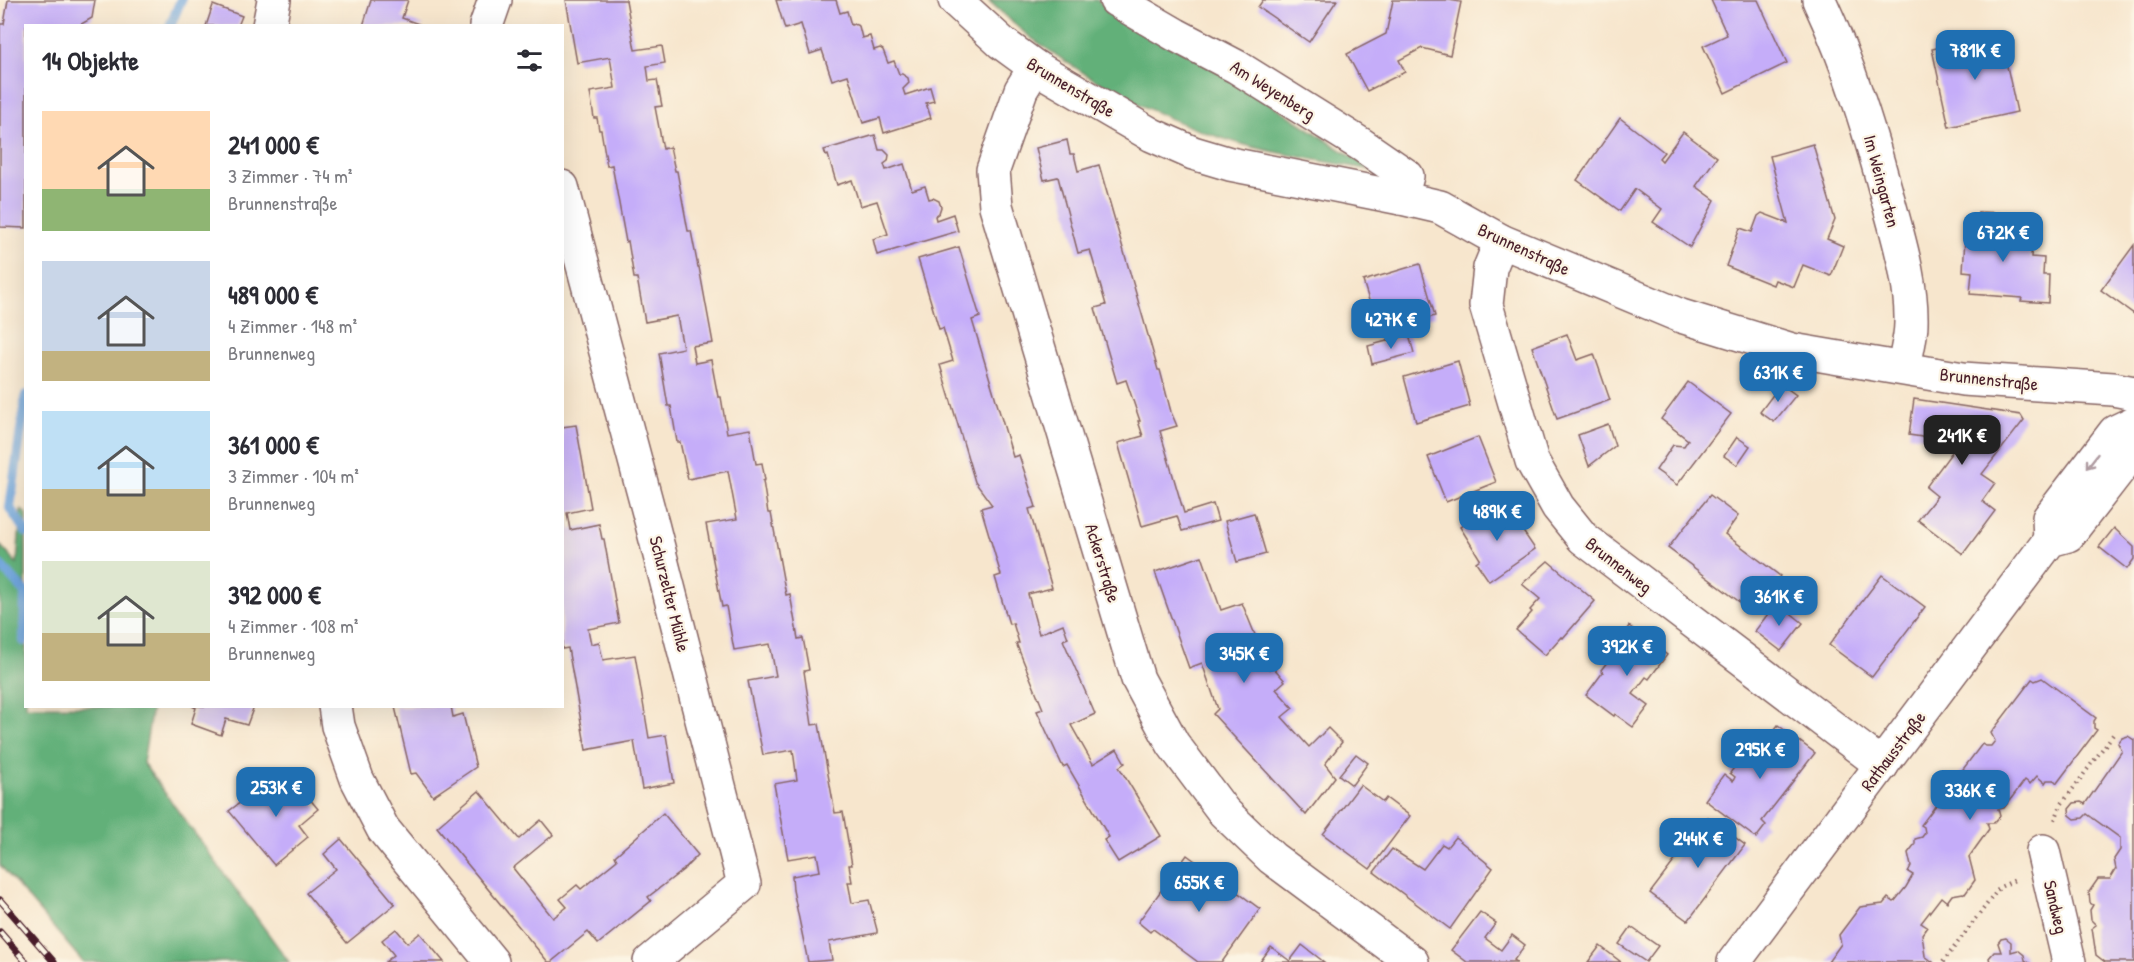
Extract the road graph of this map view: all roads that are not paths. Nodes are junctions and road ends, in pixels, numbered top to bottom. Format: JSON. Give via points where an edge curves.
{"nodes":[{"id":1,"x":274,"y":0,"type":"edge"},
{"id":2,"x":495,"y":0,"type":"edge"},
{"id":3,"x":506,"y":0,"type":"edge"},
{"id":4,"x":955,"y":0,"type":"edge"},
{"id":5,"x":1116,"y":0,"type":"edge"},
{"id":6,"x":1819,"y":0,"type":"edge"},
{"id":7,"x":269,"y":24,"type":"edge"},
{"id":8,"x":487,"y":24,"type":"edge"},
{"id":9,"x":513,"y":24,"type":"edge"},
{"id":10,"x":1035,"y":67,"type":"junction"},
{"id":11,"x":564,"y":195,"type":"edge"},
{"id":12,"x":1401,"y":198,"type":"junction"},
{"id":13,"x":1501,"y":241,"type":"junction"},
{"id":14,"x":1904,"y":368,"type":"junction"},
{"id":15,"x":2134,"y":393,"type":"edge"},
{"id":16,"x":2134,"y":423,"type":"edge"},
{"id":17,"x":2134,"y":450,"type":"edge"},
{"id":18,"x":2050,"y":540,"type":"junction"},
{"id":19,"x":335,"y":708,"type":"edge"},
{"id":20,"x":1882,"y":765,"type":"junction"},
{"id":21,"x":2045,"y":858,"type":"road end"},
{"id":22,"x":492,"y":962,"type":"edge"},
{"id":23,"x":650,"y":962,"type":"edge"},
{"id":24,"x":1412,"y":962,"type":"edge"},
{"id":25,"x":1734,"y":962,"type":"edge"},
{"id":26,"x":2069,"y":962,"type":"edge"}],
"edges":[{"from":1,"to":7,"type":"street"},
{"from":2,"to":8,"type":"street"},
{"from":3,"to":9,"type":"street"},
{"from":4,"to":10,"type":"street","name":"Brunnenstraße"},
{"from":5,"to":12,"type":"street","name":"Am Weyenberg","via":[[1238,67],[1407,176]]},
{"from":6,"to":14,"type":"street","name":"Im Weingarten","via":[[1857,93],[1895,225],[1910,296],[1911,326]]},
{"from":10,"to":12,"type":"street","name":"Brunnenstraße","via":[[1152,135],[1193,153]]},
{"from":10,"to":24,"type":"street","name":"Ackerstraße","via":[[1021,90],[993,170],[996,206],[1138,679],[1173,744],[1224,812],[1272,858]]},
{"from":11,"to":23,"type":"street","name":"Schurzelter Mühle","via":[[744,884]]},
{"from":12,"to":13,"type":"street","name":"Brunnenstraße","via":[[1440,207]]},
{"from":13,"to":14,"type":"street","name":"Brunnenstraße","via":[[1729,332],[1792,350]]},
{"from":13,"to":20,"type":"street","name":"Brunnenweg","via":[[1490,267],[1486,305],[1533,461],[1558,507],[1583,538]]},
{"from":14,"to":15,"type":"street","name":"Brunnenstraße","via":[[1963,379]]},
{"from":16,"to":18,"type":"street","name":"Rathausstraße","one_way":true,"via":[[2115,432],[2049,518]]},
{"from":17,"to":18,"type":"street","name":"Rathausstraße","via":[[2068,535]]},
{"from":18,"to":20,"type":"street","name":"Rathausstraße"},
{"from":19,"to":22,"type":"street","via":[[357,779],[383,829]]},
{"from":20,"to":25,"type":"street","name":"Rathausstraße"},
{"from":21,"to":26,"type":"street","name":"Sandweg"}]}
